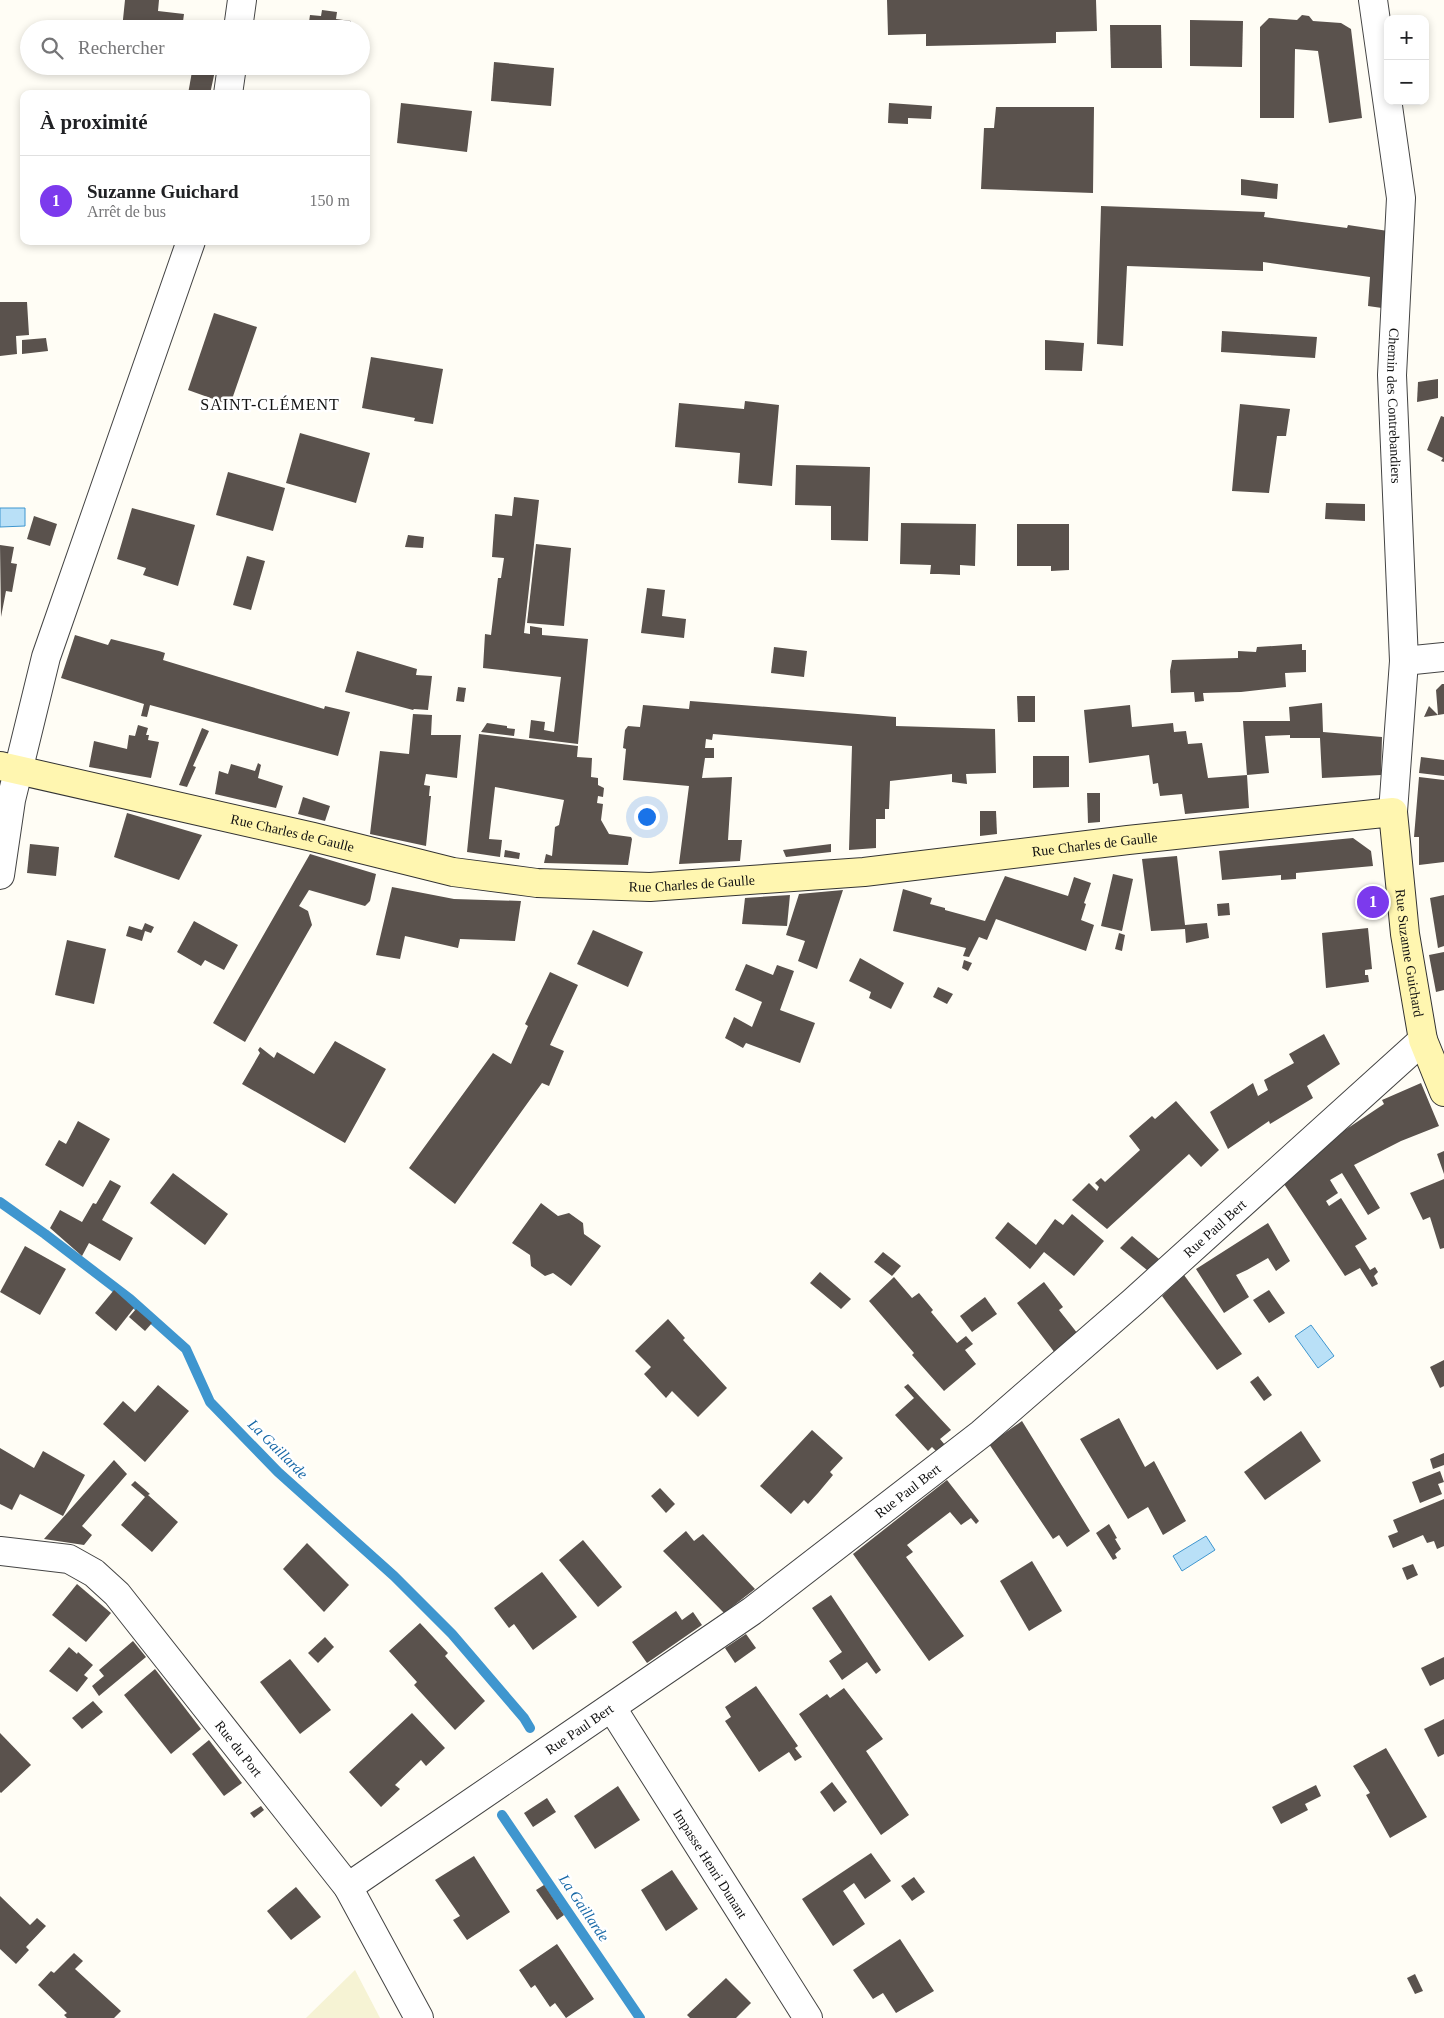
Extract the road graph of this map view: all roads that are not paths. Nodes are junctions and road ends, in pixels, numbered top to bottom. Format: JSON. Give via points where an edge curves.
{"nodes":[{"id":1,"x":242,"y":0,"type":"edge"},
{"id":2,"x":1373,"y":0,"type":"edge"},
{"id":3,"x":239,"y":20,"type":"edge"},
{"id":4,"x":231,"y":75,"type":"edge"},
{"id":5,"x":229,"y":90,"type":"edge"},
{"id":6,"x":190,"y":245,"type":"edge"},
{"id":7,"x":1444,"y":657,"type":"edge"},
{"id":8,"x":1404,"y":662,"type":"junction"},
{"id":9,"x":9,"y":768,"type":"edge"},
{"id":10,"x":1393,"y":812,"type":"junction"},
{"id":11,"x":0,"y":875,"type":"edge"},
{"id":12,"x":1423,"y":1040,"type":"junction"},
{"id":13,"x":1444,"y":1092,"type":"edge"},
{"id":14,"x":0,"y":1551,"type":"edge"},
{"id":15,"x":612,"y":1708,"type":"junction"},
{"id":16,"x":348,"y":1887,"type":"junction"},
{"id":17,"x":419,"y":2018,"type":"edge"},
{"id":18,"x":808,"y":2018,"type":"edge"}],
"edges":[{"from":1,"to":3,"type":"street"},
{"from":2,"to":8,"type":"street","name":"Chemin des Contrebandiers","via":[[1400,198],[1392,375]]},
{"from":4,"to":5,"type":"street"},
{"from":6,"to":9,"type":"street"},
{"from":7,"to":8,"type":"street"},
{"from":8,"to":10,"type":"street","name":"Chemin des Contrebandiers"},
{"from":9,"to":10,"type":"street","name":"Rue Charles de Gaulle","via":[[453,872],[537,884],[650,888],[864,872]]},
{"from":9,"to":11,"type":"street","via":[[11,800]]},
{"from":10,"to":12,"type":"street","name":"Rue Suzanne Guichard","via":[[1405,934]]},
{"from":12,"to":13,"type":"street","name":"Rue Suzanne Guichard"},
{"from":12,"to":15,"type":"street","name":"Rue Paul Bert","via":[[1133,1302],[981,1434],[752,1611]]},
{"from":14,"to":16,"type":"street","name":"Rue du Port","via":[[69,1559],[94,1573],[117,1594]]},
{"from":15,"to":16,"type":"street","name":"Rue Paul Bert"},
{"from":15,"to":18,"type":"street","name":"Impasse Henri Dunant"},
{"from":16,"to":17,"type":"street","name":"Rue du Port"}]}
